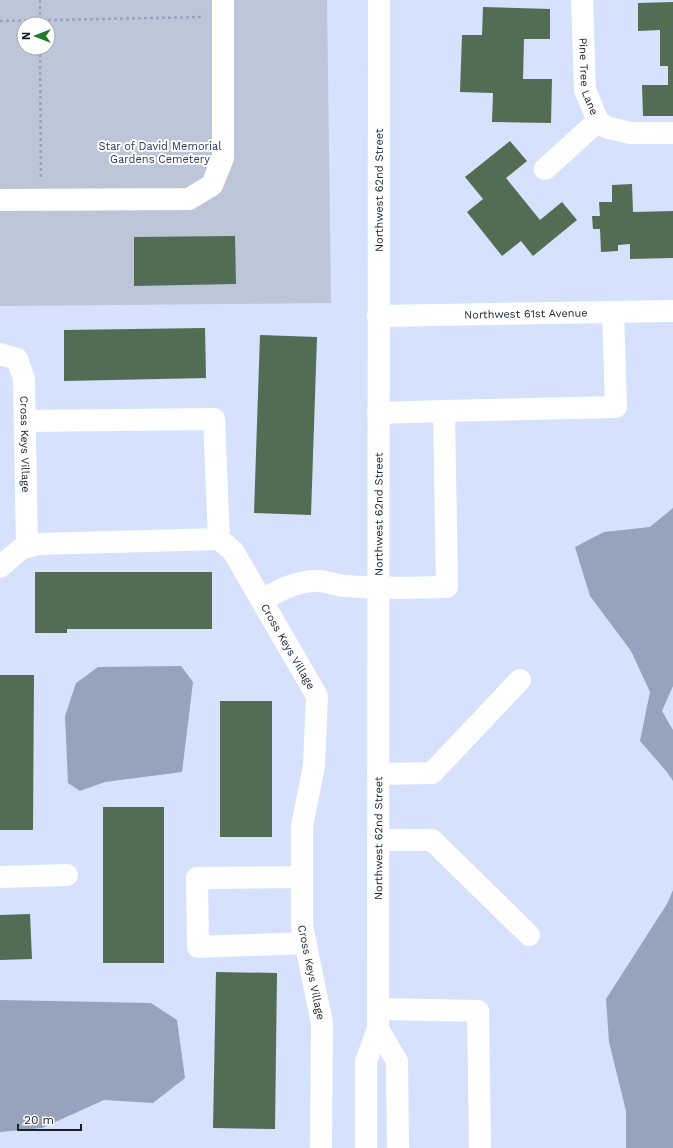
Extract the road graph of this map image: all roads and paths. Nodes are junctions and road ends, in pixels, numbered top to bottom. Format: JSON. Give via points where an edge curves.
{"nodes":[{"id":1,"x":40,"y":0,"type":"edge"},
{"id":2,"x":379,"y":0,"type":"edge"},
{"id":3,"x":582,"y":0,"type":"edge"},
{"id":4,"x":223,"y":8,"type":"edge"},
{"id":5,"x":40,"y":16,"type":"edge"},
{"id":6,"x":56,"y":19,"type":"edge"},
{"id":7,"x":0,"y":21,"type":"edge"},
{"id":8,"x":16,"y":21,"type":"edge"},
{"id":9,"x":40,"y":56,"type":"edge"},
{"id":10,"x":598,"y":121,"type":"junction"},
{"id":11,"x":673,"y":133,"type":"edge"},
{"id":12,"x":545,"y":170,"type":"dead end"},
{"id":13,"x":0,"y":200,"type":"edge"},
{"id":14,"x":41,"y":200,"type":"junction"},
{"id":15,"x":613,"y":312,"type":"junction"},
{"id":16,"x":670,"y":314,"type":"edge"},
{"id":17,"x":378,"y":316,"type":"junction"},
{"id":18,"x":0,"y":354,"type":"edge"},
{"id":19,"x":444,"y":411,"type":"junction"},
{"id":20,"x":378,"y":413,"type":"junction"},
{"id":21,"x":25,"y":421,"type":"junction"},
{"id":22,"x":219,"y":539,"type":"junction"},
{"id":23,"x":27,"y":547,"type":"junction"},
{"id":24,"x":0,"y":567,"type":"edge"},
{"id":25,"x":378,"y":588,"type":"junction"},
{"id":26,"x":262,"y":600,"type":"junction"},
{"id":27,"x":520,"y":680,"type":"dead end"},
{"id":28,"x":378,"y":774,"type":"junction"},
{"id":29,"x":378,"y":840,"type":"junction"},
{"id":30,"x":67,"y":875,"type":"dead end"},
{"id":31,"x":0,"y":877,"type":"edge"},
{"id":32,"x":302,"y":877,"type":"junction"},
{"id":33,"x":529,"y":935,"type":"dead end"},
{"id":34,"x":306,"y":943,"type":"junction"},
{"id":35,"x":378,"y":1019,"type":"junction"},
{"id":36,"x":321,"y":1148,"type":"edge"},
{"id":37,"x":366,"y":1148,"type":"edge"},
{"id":38,"x":398,"y":1148,"type":"edge"},
{"id":39,"x":480,"y":1148,"type":"edge"}],
"edges":[{"from":1,"to":5,"type":"path"},
{"from":2,"to":17,"type":"street","name":"Northwest 62nd Street"},
{"from":3,"to":10,"type":"street","name":"Pine Tree Lane","via":[[585,90]]},
{"from":4,"to":6,"type":"path"},
{"from":4,"to":14,"type":"street","via":[[223,158],[212,184],[188,199]]},
{"from":7,"to":8,"type":"path"},
{"from":9,"to":14,"type":"path"},
{"from":10,"to":11,"type":"street","name":"Pine Tree Lane","via":[[606,127],[630,133]]},
{"from":10,"to":12,"type":"street"},
{"from":13,"to":14,"type":"street"},
{"from":15,"to":16,"type":"street","name":"Northwest 61st Avenue"},
{"from":15,"to":17,"type":"street","name":"Northwest 61st Avenue"},
{"from":15,"to":19,"type":"street","via":[[616,407]]},
{"from":17,"to":20,"type":"street","name":"Northwest 62nd Street"},
{"from":18,"to":21,"type":"street","name":"Cross Keys Village","via":[[17,359],[22,372]]},
{"from":19,"to":20,"type":"street"},
{"from":19,"to":25,"type":"street","via":[[446,587]]},
{"from":20,"to":25,"type":"street","name":"Northwest 62nd Street"},
{"from":21,"to":22,"type":"street","via":[[214,419]]},
{"from":21,"to":23,"type":"street","name":"Cross Keys Village"},
{"from":22,"to":23,"type":"street","via":[[38,544]]},
{"from":22,"to":26,"type":"street","name":"Cross Keys Village","via":[[233,551]]},
{"from":23,"to":24,"type":"street"},
{"from":25,"to":26,"type":"street","via":[[342,586],[314,580],[282,589]]},
{"from":25,"to":28,"type":"street","name":"Northwest 62nd Street"},
{"from":26,"to":32,"type":"street","name":"Cross Keys Village","via":[[317,696],[314,766],[302,826]]},
{"from":27,"to":28,"type":"street","via":[[432,773]]},
{"from":28,"to":29,"type":"street","name":"Northwest 62nd Street"},
{"from":29,"to":33,"type":"street","via":[[432,840]]},
{"from":29,"to":35,"type":"street","name":"Northwest 62nd Street"},
{"from":30,"to":31,"type":"street"},
{"from":32,"to":34,"type":"street","name":"Cross Keys Village","via":[[302,926]]},
{"from":32,"to":34,"type":"street","via":[[197,878],[198,947]]},
{"from":34,"to":36,"type":"street","name":"Cross Keys Village","via":[[322,1023]]},
{"from":35,"to":37,"type":"street","name":"Northwest 62nd Street","via":[[366,1061]]},
{"from":35,"to":38,"type":"street","via":[[397,1061]]},
{"from":35,"to":39,"type":"street","via":[[478,1011]]}]}
